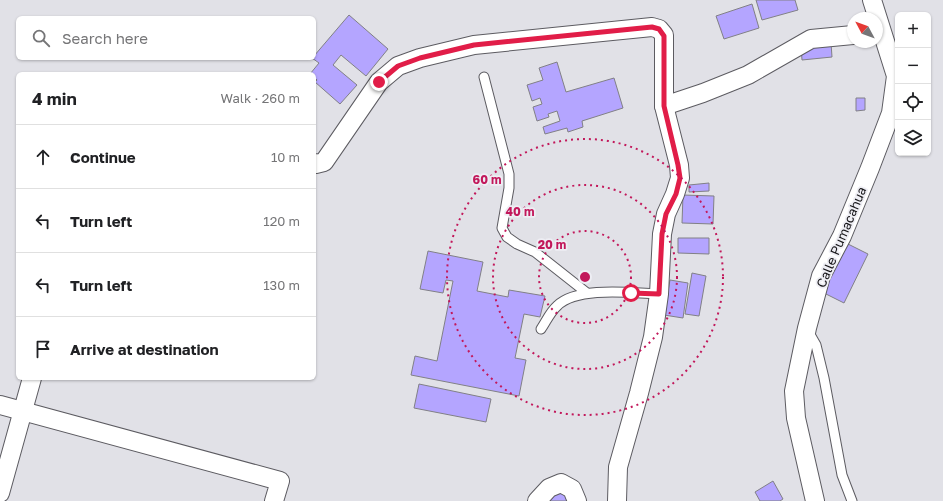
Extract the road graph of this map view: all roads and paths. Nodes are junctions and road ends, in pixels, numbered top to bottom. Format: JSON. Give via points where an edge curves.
{"nodes":[{"id":1,"x":872,"y":0,"type":"edge"},
{"id":2,"x":875,"y":12,"type":"edge"},
{"id":3,"x":847,"y":36,"type":"edge"},
{"id":4,"x":883,"y":41,"type":"edge"},
{"id":5,"x":484,"y":77,"type":"dead end"},
{"id":6,"x":664,"y":106,"type":"junction"},
{"id":7,"x":316,"y":164,"type":"edge"},
{"id":8,"x":587,"y":293,"type":"junction"},
{"id":9,"x":659,"y":294,"type":"junction"},
{"id":10,"x":807,"y":328,"type":"junction"},
{"id":11,"x":541,"y":329,"type":"dead end"},
{"id":12,"x":31,"y":380,"type":"edge"},
{"id":13,"x":0,"y":405,"type":"edge"},
{"id":14,"x":23,"y":411,"type":"junction"},
{"id":15,"x":0,"y":493,"type":"edge"},
{"id":16,"x":274,"y":501,"type":"edge"},
{"id":17,"x":537,"y":501,"type":"edge"},
{"id":18,"x":578,"y":501,"type":"edge"},
{"id":19,"x":617,"y":501,"type":"edge"},
{"id":20,"x":815,"y":501,"type":"edge"},
{"id":21,"x":852,"y":501,"type":"edge"}],
"edges":[{"from":1,"to":2,"type":"street","name":"Calle Pumacahua"},
{"from":3,"to":6,"type":"street","via":[[811,39],[748,75]]},
{"from":4,"to":10,"type":"street","name":"Calle Pumacahua","via":[[896,76],[891,113],[844,229],[821,276]]},
{"from":5,"to":8,"type":"lane","via":[[509,174],[502,228],[507,237],[535,252]]},
{"from":6,"to":7,"type":"street","via":[[664,36],[659,29],[652,27],[474,45],[398,66],[379,82],[324,162]]},
{"from":6,"to":9,"type":"street","via":[[680,178],[676,194],[666,214],[662,234]]},
{"from":8,"to":9,"type":"lane"},
{"from":8,"to":11,"type":"lane","via":[[570,298],[557,306]]},
{"from":9,"to":19,"type":"street","via":[[653,337],[618,467]]},
{"from":10,"to":20,"type":"street","name":"Calle Pumacahua","via":[[794,391],[796,418]]},
{"from":10,"to":21,"type":"lane","via":[[816,345],[842,475]]},
{"from":12,"to":14,"type":"street"},
{"from":13,"to":14,"type":"street"},
{"from":14,"to":15,"type":"street"},
{"from":14,"to":16,"type":"street","via":[[280,481]]},
{"from":17,"to":18,"type":"street","via":[[549,488],[561,483],[572,490]]}]}
